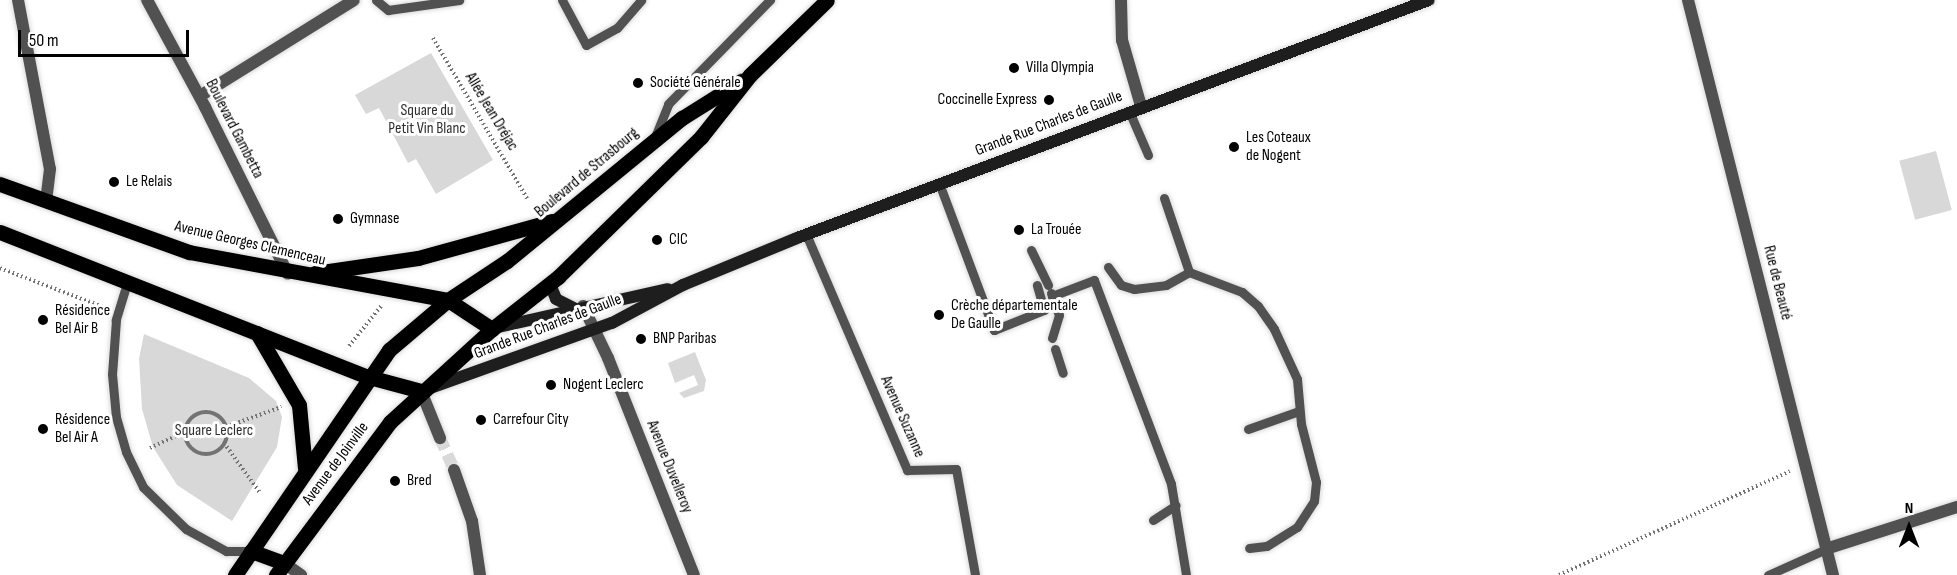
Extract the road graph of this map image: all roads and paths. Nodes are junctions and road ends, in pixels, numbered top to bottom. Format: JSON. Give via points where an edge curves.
{"nodes":[{"id":1,"x":18,"y":0,"type":"edge"},
{"id":2,"x":147,"y":0,"type":"edge"},
{"id":3,"x":354,"y":0,"type":"edge"},
{"id":4,"x":376,"y":0,"type":"edge"},
{"id":5,"x":459,"y":0,"type":"edge"},
{"id":6,"x":562,"y":0,"type":"edge"},
{"id":7,"x":641,"y":0,"type":"edge"},
{"id":8,"x":770,"y":0,"type":"edge"},
{"id":9,"x":827,"y":0,"type":"edge"},
{"id":10,"x":1121,"y":0,"type":"edge"},
{"id":11,"x":1427,"y":0,"type":"edge"},
{"id":12,"x":1688,"y":0,"type":"edge"},
{"id":13,"x":432,"y":38,"type":"dead end"},
{"id":14,"x":750,"y":75,"type":"junction"},
{"id":15,"x":200,"y":96,"type":"junction"},
{"id":16,"x":1135,"y":108,"type":"junction"},
{"id":17,"x":654,"y":140,"type":"junction"},
{"id":18,"x":1148,"y":154,"type":"dead end"},
{"id":19,"x":939,"y":183,"type":"junction"},
{"id":20,"x":0,"y":184,"type":"edge"},
{"id":21,"x":527,"y":198,"type":"dead end"},
{"id":22,"x":1164,"y":198,"type":"dead end"},
{"id":23,"x":46,"y":202,"type":"junction"},
{"id":24,"x":558,"y":219,"type":"junction"},
{"id":25,"x":0,"y":232,"type":"edge"},
{"id":26,"x":806,"y":234,"type":"junction"},
{"id":27,"x":1031,"y":250,"type":"dead end"},
{"id":28,"x":1108,"y":267,"type":"dead end"},
{"id":29,"x":0,"y":268,"type":"edge"},
{"id":30,"x":1189,"y":272,"type":"junction"},
{"id":31,"x":295,"y":274,"type":"junction"},
{"id":32,"x":127,"y":283,"type":"junction"},
{"id":33,"x":550,"y":284,"type":"junction"},
{"id":34,"x":683,"y":285,"type":"junction"},
{"id":35,"x":1037,"y":285,"type":"dead end"},
{"id":36,"x":1050,"y":291,"type":"junction"},
{"id":37,"x":447,"y":300,"type":"junction"},
{"id":38,"x":383,"y":304,"type":"dead end"},
{"id":39,"x":578,"y":307,"type":"junction"},
{"id":40,"x":111,"y":310,"type":"dead end"},
{"id":41,"x":492,"y":329,"type":"junction"},
{"id":42,"x":595,"y":329,"type":"junction"},
{"id":43,"x":257,"y":333,"type":"junction"},
{"id":44,"x":1052,"y":338,"type":"dead end"},
{"id":45,"x":349,"y":346,"type":"dead end"},
{"id":46,"x":1055,"y":349,"type":"dead end"},
{"id":47,"x":1063,"y":373,"type":"dead end"},
{"id":48,"x":369,"y":377,"type":"junction"},
{"id":49,"x":421,"y":391,"type":"junction"},
{"id":50,"x":285,"y":406,"type":"dead end"},
{"id":51,"x":1299,"y":411,"type":"junction"},
{"id":52,"x":226,"y":427,"type":"junction"},
{"id":53,"x":1248,"y":429,"type":"dead end"},
{"id":54,"x":185,"y":432,"type":"junction"},
{"id":55,"x":440,"y":438,"type":"tunnel mouth"},
{"id":56,"x":224,"y":442,"type":"junction"},
{"id":57,"x":150,"y":448,"type":"dead end"},
{"id":58,"x":1805,"y":465,"type":"junction"},
{"id":59,"x":305,"y":468,"type":"junction"},
{"id":60,"x":454,"y":470,"type":"tunnel mouth"},
{"id":61,"x":260,"y":493,"type":"dead end"},
{"id":62,"x":1176,"y":506,"type":"junction"},
{"id":63,"x":1957,"y":507,"type":"edge"},
{"id":64,"x":1153,"y":520,"type":"dead end"},
{"id":65,"x":1250,"y":548,"type":"dead end"},
{"id":66,"x":1826,"y":549,"type":"junction"},
{"id":67,"x":251,"y":551,"type":"junction"},
{"id":68,"x":280,"y":569,"type":"edge"},
{"id":69,"x":235,"y":575,"type":"edge"},
{"id":70,"x":301,"y":575,"type":"edge"},
{"id":71,"x":480,"y":575,"type":"edge"},
{"id":72,"x":694,"y":575,"type":"edge"},
{"id":73,"x":975,"y":575,"type":"edge"},
{"id":74,"x":1186,"y":575,"type":"edge"},
{"id":75,"x":1559,"y":575,"type":"edge"},
{"id":76,"x":1768,"y":575,"type":"edge"},
{"id":77,"x":1833,"y":575,"type":"edge"}],
"edges":[{"from":1,"to":23,"type":"street","via":[[50,169]]},
{"from":2,"to":15,"type":"street","name":"Boulevard Gambetta"},
{"from":3,"to":15,"type":"street"},
{"from":4,"to":5,"type":"lane","via":[[388,10]]},
{"from":6,"to":7,"type":"lane","via":[[586,45],[617,28]]},
{"from":8,"to":17,"type":"lane","via":[[668,104]]},
{"from":9,"to":14,"type":"main road","name":"Boulevard de Strasbourg"},
{"from":10,"to":16,"type":"street","via":[[1122,40]]},
{"from":11,"to":16,"type":"main road","name":"Grande Rue Charles de Gaulle"},
{"from":12,"to":58,"type":"street","name":"Rue de Beauté"},
{"from":13,"to":21,"type":"path","name":"Allée Jean Dréjac"},
{"from":14,"to":17,"type":"main road","name":"Boulevard de Strasbourg"},
{"from":14,"to":33,"type":"main road","name":"Boulevard de Strasbourg","via":[[701,137]]},
{"from":15,"to":31,"type":"street","name":"Boulevard Gambetta"},
{"from":16,"to":18,"type":"lane"},
{"from":16,"to":19,"type":"main road","name":"Grande Rue Charles de Gaulle"},
{"from":17,"to":24,"type":"main road","name":"Boulevard de Strasbourg"},
{"from":19,"to":26,"type":"main road","name":"Grande Rue Charles de Gaulle"},
{"from":19,"to":35,"type":"lane","via":[[994,330],[1044,310]]},
{"from":20,"to":23,"type":"main road","name":"Avenue Georges Clemenceau"},
{"from":22,"to":30,"type":"lane"},
{"from":23,"to":31,"type":"main road","name":"Avenue Georges Clemenceau","via":[[189,252]]},
{"from":24,"to":31,"type":"main road","via":[[418,258]]},
{"from":24,"to":37,"type":"main road","name":"Boulevard de Strasbourg","via":[[507,261]]},
{"from":25,"to":32,"type":"main road"},
{"from":26,"to":34,"type":"main road","name":"Grande Rue Charles de Gaulle"},
{"from":26,"to":73,"type":"lane","name":"Avenue Suzanne","via":[[907,470],[956,470]]},
{"from":27,"to":36,"type":"lane"},
{"from":28,"to":30,"type":"lane","via":[[1121,285],[1134,290],[1166,285]]},
{"from":29,"to":40,"type":"path"},
{"from":30,"to":51,"type":"lane","via":[[1242,292],[1258,306],[1292,362],[1298,378]]},
{"from":31,"to":37,"type":"main road","name":"Avenue Georges Clemenceau"},
{"from":32,"to":43,"type":"main road"},
{"from":32,"to":67,"type":"lane","via":[[116,320],[112,374],[116,417],[126,452],[143,487],[186,529],[226,551]]},
{"from":33,"to":39,"type":"main road","via":[[556,298]]},
{"from":33,"to":41,"type":"main road","name":"Boulevard de Strasbourg"},
{"from":34,"to":39,"type":"main road","name":"Grande Rue Charles de Gaulle"},
{"from":34,"to":42,"type":"main road","name":"Grande Rue Charles de Gaulle"},
{"from":36,"to":44,"type":"lane","via":[[1059,315]]},
{"from":36,"to":62,"type":"lane","via":[[1094,280],[1168,474]]},
{"from":37,"to":41,"type":"main road","name":"Avenue Georges Clemenceau"},
{"from":37,"to":48,"type":"main road","name":"Boulevard de Strasbourg","via":[[389,350]]},
{"from":38,"to":45,"type":"path"},
{"from":39,"to":41,"type":"main road","name":"Grande Rue Charles de Gaulle"},
{"from":39,"to":42,"type":"street","name":"Avenue Duvelleroy"},
{"from":41,"to":49,"type":"main road","name":"Avenue de Joinville"},
{"from":42,"to":49,"type":"main road","name":"Grande Rue Charles de Gaulle"},
{"from":42,"to":72,"type":"street","name":"Avenue Duvelleroy"},
{"from":43,"to":48,"type":"main road"},
{"from":43,"to":59,"type":"main road","via":[[299,405]]},
{"from":46,"to":47,"type":"lane"},
{"from":48,"to":49,"type":"main road"},
{"from":48,"to":59,"type":"main road","name":"Avenue de Joinville"},
{"from":49,"to":55,"type":"street"},
{"from":49,"to":68,"type":"main road","name":"Avenue de Joinville","via":[[390,422]]},
{"from":50,"to":52,"type":"path"},
{"from":51,"to":53,"type":"lane"},
{"from":51,"to":65,"type":"lane","via":[[1316,482],[1314,501],[1298,527],[1266,546]]},
{"from":52,"to":54,"type":"path","via":[[213,413],[200,413],[189,420]]},
{"from":52,"to":56,"type":"path"},
{"from":54,"to":56,"type":"path","via":[[189,445],[201,453],[214,452]]},
{"from":54,"to":57,"type":"path"},
{"from":56,"to":61,"type":"path"},
{"from":58,"to":66,"type":"street","name":"Rue de Beauté"},
{"from":58,"to":75,"type":"path"},
{"from":59,"to":67,"type":"main road","name":"Avenue de Joinville"},
{"from":60,"to":71,"type":"street","via":[[472,521]]},
{"from":62,"to":64,"type":"lane"},
{"from":62,"to":74,"type":"lane"},
{"from":63,"to":66,"type":"street"},
{"from":66,"to":76,"type":"lane"},
{"from":66,"to":77,"type":"street","name":"Rue de Beauté"},
{"from":67,"to":68,"type":"main road"},
{"from":67,"to":69,"type":"main road","name":"Avenue de Joinville"},
{"from":68,"to":70,"type":"street"}]}
